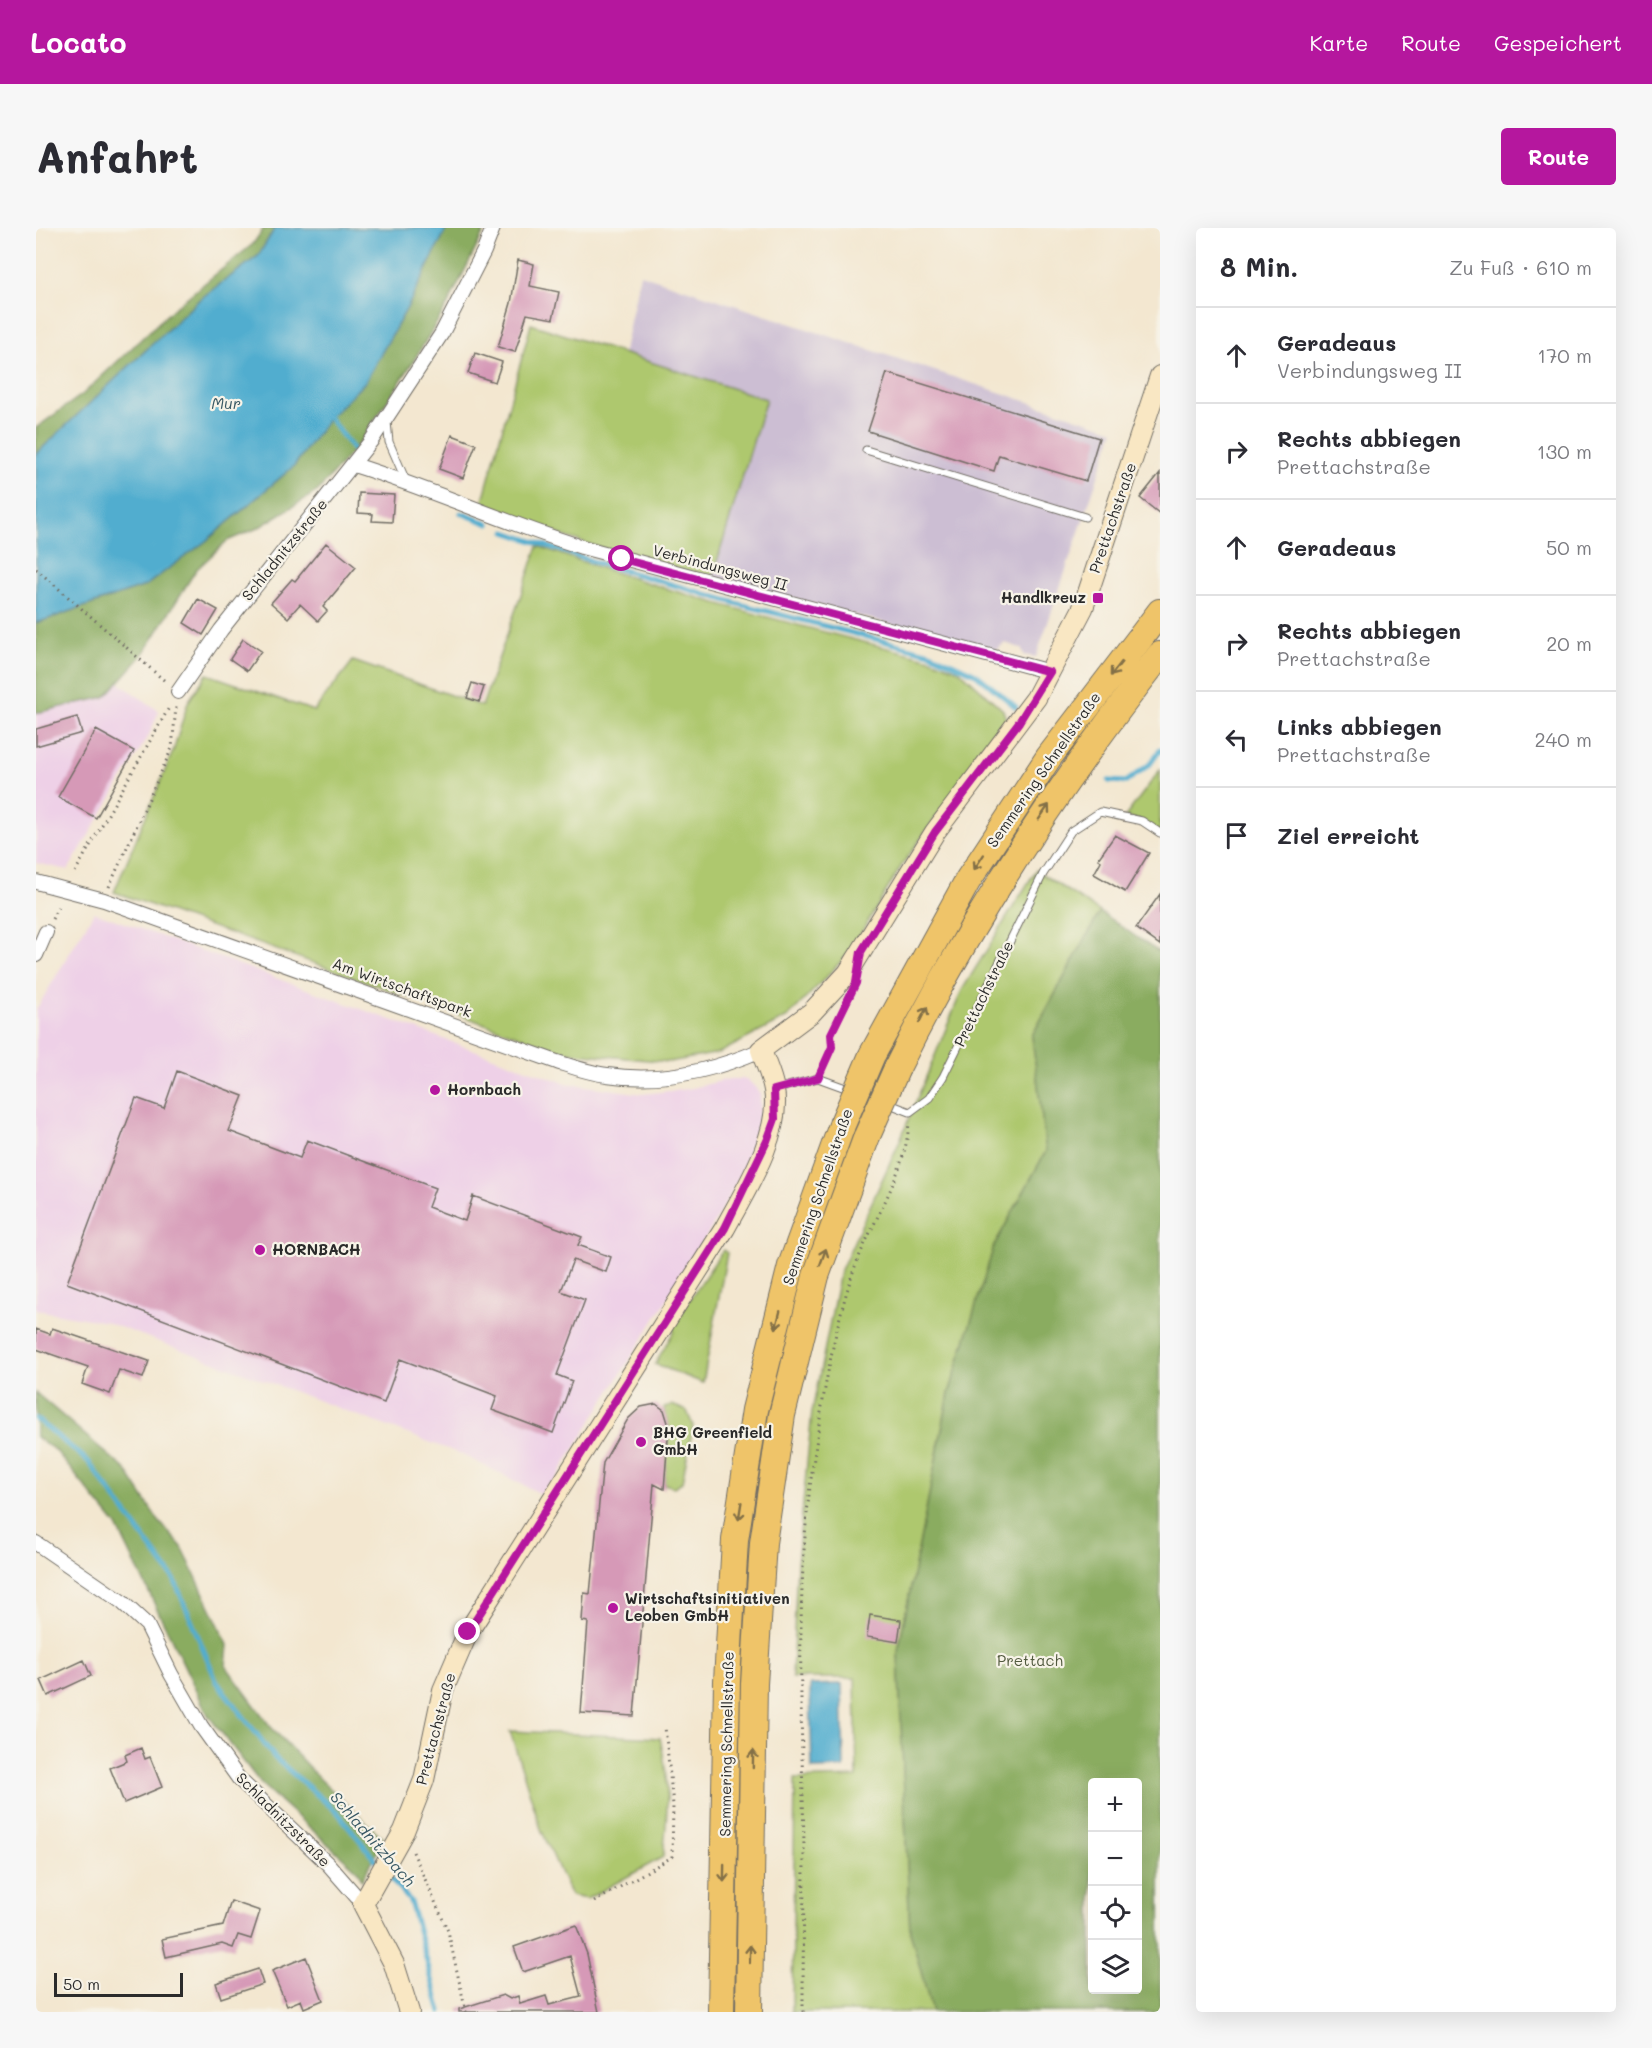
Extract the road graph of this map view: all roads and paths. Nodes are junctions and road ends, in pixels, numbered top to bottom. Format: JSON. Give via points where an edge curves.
{"nodes":[{"id":1,"x":493,"y":228,"type":"edge"},
{"id":2,"x":1160,"y":376,"type":"edge"},
{"id":3,"x":387,"y":415,"type":"junction"},
{"id":4,"x":866,"y":450,"type":"dead end"},
{"id":5,"x":354,"y":465,"type":"junction"},
{"id":6,"x":406,"y":481,"type":"junction"},
{"id":7,"x":1086,"y":517,"type":"dead end"},
{"id":8,"x":36,"y":569,"type":"edge"},
{"id":9,"x":1157,"y":613,"type":"edge"},
{"id":10,"x":1160,"y":655,"type":"edge"},
{"id":11,"x":1050,"y":672,"type":"junction"},
{"id":12,"x":1160,"y":684,"type":"edge"},
{"id":13,"x":176,"y":696,"type":"junction"},
{"id":14,"x":1117,"y":710,"type":"junction"},
{"id":15,"x":1160,"y":833,"type":"edge"},
{"id":16,"x":75,"y":872,"type":"dead end"},
{"id":17,"x":36,"y":882,"type":"edge"},
{"id":18,"x":104,"y":900,"type":"junction"},
{"id":19,"x":46,"y":932,"type":"dead end"},
{"id":20,"x":36,"y":955,"type":"edge"},
{"id":21,"x":851,"y":993,"type":"dead end"},
{"id":22,"x":761,"y":1050,"type":"junction"},
{"id":23,"x":818,"y":1078,"type":"junction"},
{"id":24,"x":774,"y":1090,"type":"junction"},
{"id":25,"x":910,"y":1112,"type":"junction"},
{"id":26,"x":36,"y":1543,"type":"edge"},
{"id":27,"x":665,"y":1727,"type":"dead end"},
{"id":28,"x":404,"y":1831,"type":"junction"},
{"id":29,"x":367,"y":1896,"type":"junction"},
{"id":30,"x":594,"y":1902,"type":"dead end"},
{"id":31,"x":409,"y":2012,"type":"edge"},
{"id":32,"x":466,"y":2012,"type":"edge"},
{"id":33,"x":721,"y":2012,"type":"edge"},
{"id":34,"x":749,"y":2012,"type":"edge"},
{"id":35,"x":803,"y":2012,"type":"edge"}],
"edges":[{"from":1,"to":3,"type":"street","name":"Schladnitzstraße","via":[[442,333]]},
{"from":2,"to":11,"type":"street","name":"Prettachstraße","via":[[1083,608]]},
{"from":3,"to":5,"type":"street","name":"Schladnitzstraße"},
{"from":3,"to":6,"type":"lane","via":[[389,442]]},
{"from":4,"to":7,"type":"lane"},
{"from":5,"to":6,"type":"street","name":"Verbindungsweg II"},
{"from":5,"to":13,"type":"street","name":"Schladnitzstraße","via":[[228,621]]},
{"from":6,"to":11,"type":"street","name":"Verbindungsweg II","via":[[582,547]]},
{"from":8,"to":13,"type":"path"},
{"from":9,"to":33,"type":"highway","name":"Semmering Schnellstraße","one_way":true,"bridge":true,"via":[[1049,758],[968,879],[872,1055],[791,1266],[755,1410],[735,1540],[727,1681]]},
{"from":10,"to":14,"type":"highway","name":"Semmering Schnellstraße"},
{"from":11,"to":22,"type":"street","name":"Prettachstraße","via":[[1019,722],[935,832],[848,973],[812,1012]]},
{"from":12,"to":14,"type":"highway"},
{"from":13,"to":16,"type":"path"},
{"from":13,"to":18,"type":"path","via":[[172,748]]},
{"from":34,"to":14,"type":"highway","name":"Semmering Schnellstraße","one_way":true,"bridge":true,"via":[[754,1684],[763,1544],[782,1415],[816,1276],[867,1136],[937,986],[1026,838]]},
{"from":15,"to":25,"type":"lane","name":"Prettachstraße","via":[[1142,821],[1100,812],[1071,831],[1043,874],[943,1077],[929,1098]]},
{"from":17,"to":18,"type":"street","name":"Am Wirtschaftspark"},
{"from":18,"to":22,"type":"street","name":"Am Wirtschaftspark","via":[[557,1062],[606,1075],[647,1078],[687,1073],[728,1064]]},
{"from":19,"to":20,"type":"street"},
{"from":21,"to":23,"type":"path","via":[[831,1034],[832,1047]]},
{"from":22,"to":24,"type":"street","name":"Prettachstraße"},
{"from":23,"to":24,"type":"lane"},
{"from":23,"to":25,"type":"lane"},
{"from":24,"to":28,"type":"street","name":"Prettachstraße","via":[[775,1119],[725,1228],[468,1632],[443,1690],[424,1780]]},
{"from":25,"to":35,"type":"path","via":[[908,1136],[898,1166],[850,1284],[813,1458],[804,1549],[800,1664]]},
{"from":26,"to":29,"type":"street","name":"Schladnitzstraße","via":[[123,1602],[147,1625],[201,1726],[239,1779]]},
{"from":27,"to":30,"type":"path","via":[[673,1805],[672,1857]]},
{"from":28,"to":29,"type":"street","name":"Prettachstraße"},
{"from":28,"to":32,"type":"path","via":[[448,1932]]},
{"from":29,"to":31,"type":"street","name":"Schladnitzstraße"}]}
